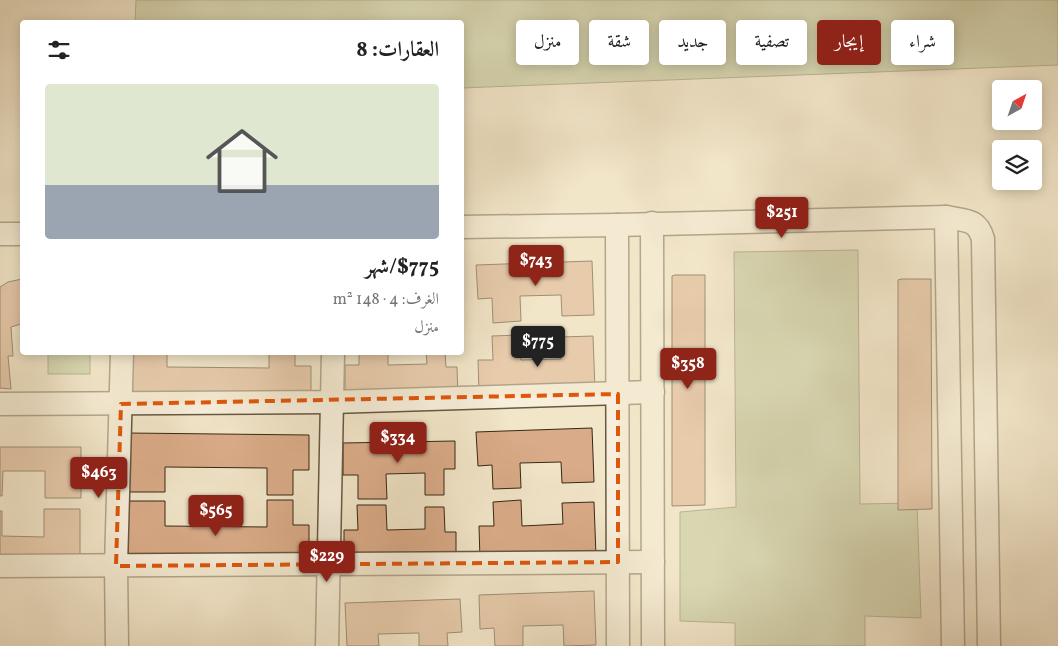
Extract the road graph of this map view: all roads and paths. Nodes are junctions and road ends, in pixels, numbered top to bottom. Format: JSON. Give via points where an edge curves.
{"nodes":[{"id":1,"x":946,"y":217,"type":"junction"},
{"id":2,"x":652,"y":223,"type":"junction"},
{"id":3,"x":616,"y":225,"type":"junction"},
{"id":4,"x":464,"y":227,"type":"edge"},
{"id":5,"x":0,"y":234,"type":"edge"},
{"id":6,"x":20,"y":234,"type":"edge"},
{"id":7,"x":122,"y":355,"type":"edge"},
{"id":8,"x":333,"y":355,"type":"edge"},
{"id":9,"x":653,"y":392,"type":"junction"},
{"id":10,"x":618,"y":394,"type":"junction"},
{"id":11,"x":332,"y":402,"type":"junction"},
{"id":12,"x":0,"y":404,"type":"edge"},
{"id":13,"x":121,"y":404,"type":"junction"},
{"id":14,"x":618,"y":562,"type":"junction"},
{"id":15,"x":653,"y":562,"type":"junction"},
{"id":16,"x":330,"y":564,"type":"junction"},
{"id":17,"x":0,"y":566,"type":"edge"},
{"id":18,"x":116,"y":566,"type":"junction"},
{"id":19,"x":118,"y":646,"type":"edge"},
{"id":20,"x":327,"y":646,"type":"edge"},
{"id":21,"x":618,"y":646,"type":"edge"},
{"id":22,"x":653,"y":646,"type":"edge"},
{"id":23,"x":953,"y":646,"type":"edge"},
{"id":24,"x":989,"y":646,"type":"edge"}],
"edges":[{"from":1,"to":2,"type":"street"},
{"from":1,"to":23,"type":"street"},
{"from":1,"to":24,"type":"street","via":[[974,223],[980,228],[983,239]]},
{"from":2,"to":3,"type":"street"},
{"from":2,"to":9,"type":"street"},
{"from":3,"to":4,"type":"street"},
{"from":3,"to":10,"type":"street"},
{"from":5,"to":6,"type":"street"},
{"from":7,"to":13,"type":"street"},
{"from":8,"to":11,"type":"street"},
{"from":9,"to":10,"type":"street"},
{"from":9,"to":15,"type":"street"},
{"from":10,"to":11,"type":"street"},
{"from":10,"to":14,"type":"street"},
{"from":11,"to":13,"type":"street"},
{"from":11,"to":16,"type":"street"},
{"from":12,"to":13,"type":"street"},
{"from":13,"to":18,"type":"street"},
{"from":14,"to":15,"type":"street"},
{"from":14,"to":16,"type":"street"},
{"from":14,"to":21,"type":"street"},
{"from":15,"to":22,"type":"street"},
{"from":16,"to":18,"type":"street"},
{"from":16,"to":20,"type":"street"},
{"from":17,"to":18,"type":"street"},
{"from":18,"to":19,"type":"street"}]}
